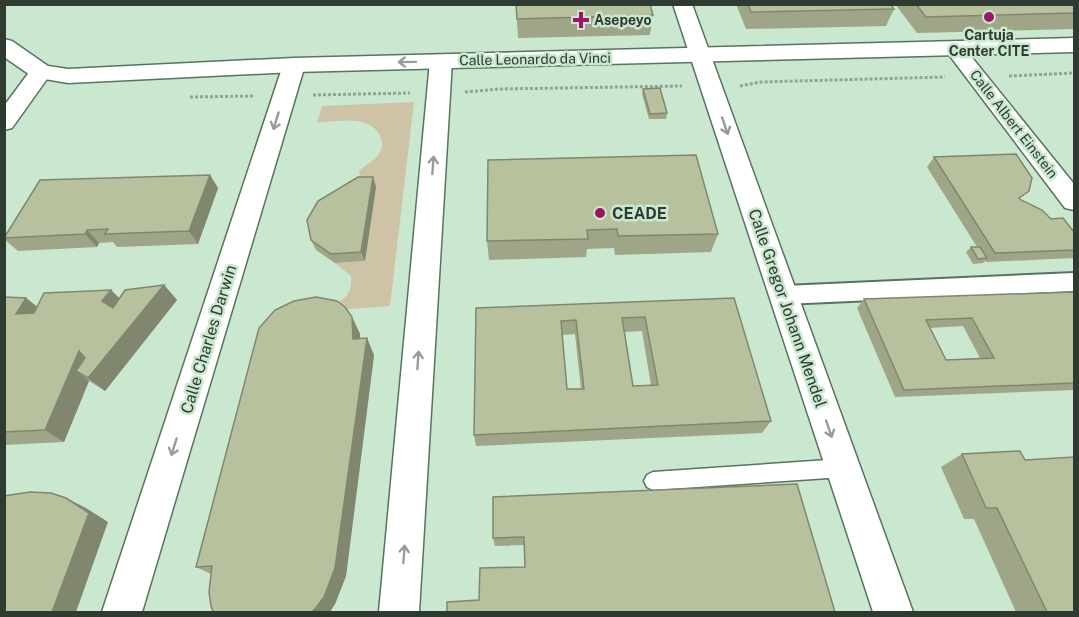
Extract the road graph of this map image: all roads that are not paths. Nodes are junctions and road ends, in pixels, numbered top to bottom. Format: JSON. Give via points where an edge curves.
{"nodes":[{"id":1,"x":682,"y":4,"type":"edge"},
{"id":2,"x":1074,"y":45,"type":"edge"},
{"id":3,"x":4,"y":46,"type":"edge"},
{"id":4,"x":1074,"y":59,"type":"edge"},
{"id":5,"x":956,"y":62,"type":"junction"},
{"id":6,"x":697,"y":70,"type":"junction"},
{"id":7,"x":4,"y":73,"type":"edge"},
{"id":8,"x":35,"y":81,"type":"junction"},
{"id":9,"x":298,"y":81,"type":"junction"},
{"id":10,"x":439,"y":82,"type":"junction"},
{"id":11,"x":4,"y":123,"type":"edge"},
{"id":12,"x":1074,"y":201,"type":"edge"},
{"id":13,"x":1074,"y":282,"type":"edge"},
{"id":14,"x":784,"y":295,"type":"junction"},
{"id":15,"x":843,"y":468,"type":"junction"},
{"id":16,"x":654,"y":480,"type":"dead end"},
{"id":17,"x":122,"y":612,"type":"edge"},
{"id":18,"x":399,"y":612,"type":"edge"},
{"id":19,"x":893,"y":612,"type":"edge"}],
"edges":[{"from":1,"to":6,"type":"street","name":"Calle Gregor Johann Mendel"},
{"from":2,"to":5,"type":"street","name":"Calle Leonardo da Vinci"},
{"from":3,"to":8,"type":"street"},
{"from":4,"to":5,"type":"street","name":"Calle Leonardo da Vinci"},
{"from":5,"to":6,"type":"street","name":"Calle Leonardo da Vinci"},
{"from":5,"to":12,"type":"street","name":"Calle Albert Einstein"},
{"from":6,"to":10,"type":"street","name":"Calle Leonardo da Vinci"},
{"from":6,"to":14,"type":"street","name":"Calle Gregor Johann Mendel","one_way":true},
{"from":7,"to":8,"type":"street"},
{"from":8,"to":9,"type":"street","name":"Calle Leonardo da Vinci"},
{"from":8,"to":11,"type":"street"},
{"from":9,"to":10,"type":"street","name":"Calle Leonardo da Vinci"},
{"from":9,"to":17,"type":"street","name":"Calle Charles Darwin","one_way":true},
{"from":18,"to":10,"type":"street","one_way":true},
{"from":13,"to":14,"type":"street"},
{"from":14,"to":15,"type":"street","name":"Calle Gregor Johann Mendel","one_way":true},
{"from":15,"to":16,"type":"lane"},
{"from":15,"to":19,"type":"street","name":"Calle Gregor Johann Mendel"}]}
